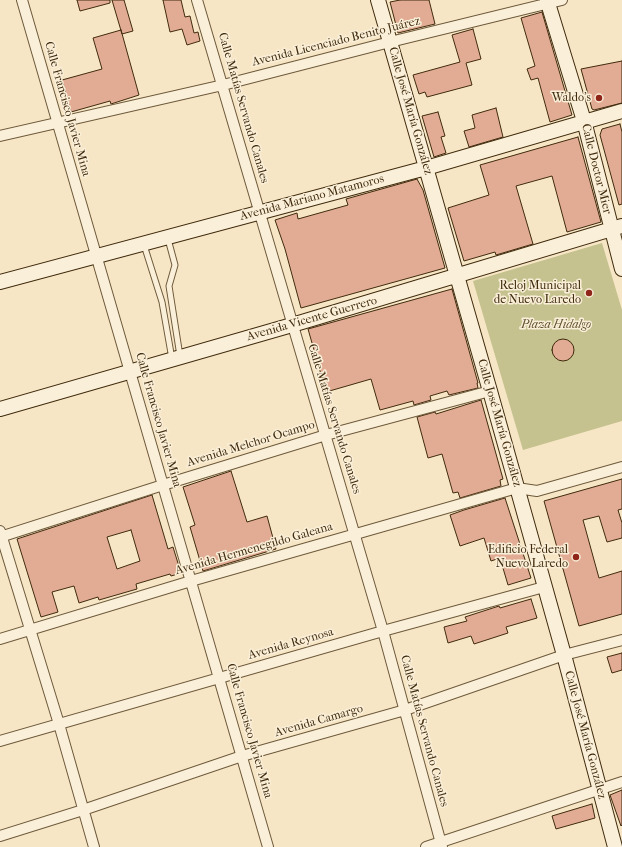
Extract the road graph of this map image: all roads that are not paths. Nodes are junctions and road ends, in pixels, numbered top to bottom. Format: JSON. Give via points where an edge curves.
{"nodes":[{"id":1,"x":22,"y":0,"type":"edge"},
{"id":2,"x":197,"y":0,"type":"edge"},
{"id":3,"x":378,"y":0,"type":"edge"},
{"id":4,"x":552,"y":1,"type":"edge"},
{"id":5,"x":390,"y":42,"type":"junction"},
{"id":6,"x":223,"y":85,"type":"junction"},
{"id":7,"x":622,"y":111,"type":"edge"},
{"id":8,"x":584,"y":121,"type":"junction"},
{"id":9,"x":58,"y":122,"type":"junction"},
{"id":10,"x":0,"y":136,"type":"edge"},
{"id":11,"x":426,"y":168,"type":"junction"},
{"id":12,"x":260,"y":212,"type":"junction"},
{"id":13,"x":617,"y":227,"type":"edge"},
{"id":14,"x":168,"y":237,"type":"junction"},
{"id":15,"x":144,"y":244,"type":"junction"},
{"id":16,"x":96,"y":256,"type":"junction"},
{"id":17,"x":622,"y":269,"type":"edge"},
{"id":18,"x":457,"y":276,"type":"junction"},
{"id":19,"x":0,"y":282,"type":"edge"},
{"id":20,"x":292,"y":325,"type":"junction"},
{"id":21,"x":176,"y":358,"type":"junction"},
{"id":22,"x":130,"y":372,"type":"junction"},
{"id":23,"x":490,"y":391,"type":"junction"},
{"id":24,"x":0,"y":409,"type":"edge"},
{"id":25,"x":326,"y":435,"type":"junction"},
{"id":26,"x":622,"y":467,"type":"edge"},
{"id":27,"x":163,"y":485,"type":"junction"},
{"id":28,"x":517,"y":488,"type":"junction"},
{"id":29,"x":354,"y":534,"type":"junction"},
{"id":30,"x":1,"y":535,"type":"edge"},
{"id":31,"x":191,"y":581,"type":"junction"},
{"id":32,"x":544,"y":587,"type":"junction"},
{"id":33,"x":31,"y":629,"type":"junction"},
{"id":34,"x":383,"y":631,"type":"junction"},
{"id":35,"x":0,"y":639,"type":"edge"},
{"id":36,"x":622,"y":640,"type":"edge"},
{"id":37,"x":564,"y":656,"type":"junction"},
{"id":38,"x":220,"y":679,"type":"junction"},
{"id":39,"x":404,"y":710,"type":"junction"},
{"id":40,"x":59,"y":724,"type":"junction"},
{"id":41,"x":0,"y":741,"type":"edge"},
{"id":42,"x":242,"y":756,"type":"junction"},
{"id":43,"x":622,"y":782,"type":"edge"},
{"id":44,"x":599,"y":789,"type":"junction"},
{"id":45,"x":84,"y":810,"type":"junction"},
{"id":46,"x":0,"y":836,"type":"edge"},
{"id":47,"x":442,"y":845,"type":"edge"},
{"id":48,"x":94,"y":847,"type":"edge"},
{"id":49,"x":268,"y":847,"type":"edge"},
{"id":50,"x":426,"y":847,"type":"edge"},
{"id":51,"x":615,"y":847,"type":"edge"}],
"edges":[{"from":1,"to":9,"type":"street","name":"Calle Francisco Javier Mina"},
{"from":2,"to":6,"type":"street","name":"Calle Matías Servando Canales"},
{"from":3,"to":5,"type":"main road","name":"Calle José María González"},
{"from":4,"to":5,"type":"street","name":"Avenida Licenciado Benito Juárez"},
{"from":4,"to":8,"type":"main road","name":"Calle Doctor Mier"},
{"from":5,"to":6,"type":"street","name":"Avenida Licenciado Benito Juárez"},
{"from":5,"to":11,"type":"main road","name":"Calle José María González"},
{"from":6,"to":9,"type":"street","name":"Avenida Licenciado Benito Juárez"},
{"from":6,"to":12,"type":"street","name":"Calle Matías Servando Canales"},
{"from":7,"to":8,"type":"main road","name":"Avenida Mariano Matamoros"},
{"from":8,"to":11,"type":"main road","name":"Avenida Mariano Matamoros"},
{"from":8,"to":13,"type":"main road","name":"Calle Doctor Mier"},
{"from":9,"to":10,"type":"street","name":"Avenida Licenciado Benito Juárez"},
{"from":9,"to":16,"type":"street","name":"Calle Francisco Javier Mina"},
{"from":11,"to":12,"type":"main road","name":"Avenida Mariano Matamoros"},
{"from":11,"to":18,"type":"main road","name":"Calle José María González"},
{"from":12,"to":14,"type":"main road","name":"Avenida Mariano Matamoros"},
{"from":12,"to":20,"type":"street","name":"Calle Matías Servando Canales"},
{"from":13,"to":17,"type":"main road","name":"Calle Doctor Mier"},
{"from":13,"to":18,"type":"main road","name":"Avenida Vicente Guerrero"},
{"from":14,"to":15,"type":"main road","name":"Avenida Mariano Matamoros"},
{"from":14,"to":21,"type":"lane","via":[[175,265],[169,286]]},
{"from":15,"to":16,"type":"main road","name":"Avenida Mariano Matamoros"},
{"from":15,"to":21,"type":"lane"},
{"from":16,"to":19,"type":"main road","name":"Avenida Mariano Matamoros"},
{"from":16,"to":22,"type":"street","name":"Calle Francisco Javier Mina"},
{"from":18,"to":20,"type":"main road","name":"Avenida Vicente Guerrero"},
{"from":18,"to":23,"type":"main road","name":"Calle José María González"},
{"from":20,"to":21,"type":"main road","name":"Avenida Vicente Guerrero"},
{"from":20,"to":25,"type":"street","name":"Calle Matías Servando Canales"},
{"from":21,"to":22,"type":"main road","name":"Avenida Vicente Guerrero"},
{"from":22,"to":24,"type":"main road","name":"Avenida Vicente Guerrero"},
{"from":22,"to":27,"type":"street","name":"Calle Francisco Javier Mina"},
{"from":23,"to":25,"type":"street","name":"Avenida Melchor Ocampo"},
{"from":23,"to":28,"type":"main road","name":"Calle José María González"},
{"from":25,"to":27,"type":"street","name":"Avenida Melchor Ocampo"},
{"from":25,"to":29,"type":"street","name":"Calle Matías Servando Canales"},
{"from":26,"to":28,"type":"street","via":[[537,492]]},
{"from":27,"to":30,"type":"street","name":"Avenida Melchor Ocampo"},
{"from":27,"to":31,"type":"street","name":"Calle Francisco Javier Mina"},
{"from":28,"to":29,"type":"street","name":"Avenida Hermenegildo Galeana"},
{"from":28,"to":32,"type":"main road","name":"Calle José María González"},
{"from":29,"to":31,"type":"street","name":"Avenida Hermenegildo Galeana"},
{"from":29,"to":34,"type":"street","name":"Calle Matías Servando Canales"},
{"from":30,"to":33,"type":"street"},
{"from":31,"to":33,"type":"street","name":"Avenida Hermenegildo Galeana"},
{"from":31,"to":38,"type":"street","name":"Calle Francisco Javier Mina"},
{"from":32,"to":34,"type":"street","name":"Avenida Reynosa"},
{"from":32,"to":37,"type":"main road","name":"Calle José María González"},
{"from":33,"to":35,"type":"street","name":"Avenida Hermenegildo Galeana"},
{"from":33,"to":40,"type":"street"},
{"from":34,"to":38,"type":"street","name":"Avenida Reynosa"},
{"from":34,"to":39,"type":"street","name":"Calle Matías Servando Canales"},
{"from":36,"to":37,"type":"street","name":"Avenida Camargo"},
{"from":37,"to":39,"type":"street","name":"Avenida Camargo"},
{"from":37,"to":44,"type":"main road","name":"Calle José María González"},
{"from":38,"to":40,"type":"street","name":"Avenida Reynosa"},
{"from":38,"to":42,"type":"street","name":"Calle Francisco Javier Mina"},
{"from":39,"to":42,"type":"street","name":"Avenida Camargo"},
{"from":39,"to":47,"type":"street","name":"Calle Matías Servando Canales"},
{"from":40,"to":41,"type":"street","name":"Avenida Reynosa"},
{"from":40,"to":45,"type":"street"},
{"from":42,"to":45,"type":"street","name":"Avenida Camargo"},
{"from":42,"to":49,"type":"street","name":"Calle Francisco Javier Mina"},
{"from":43,"to":44,"type":"street"},
{"from":44,"to":47,"type":"street"},
{"from":44,"to":51,"type":"main road","name":"Calle José María González"},
{"from":45,"to":46,"type":"street","name":"Avenida Camargo"},
{"from":45,"to":48,"type":"street"},
{"from":47,"to":50,"type":"street"}]}
